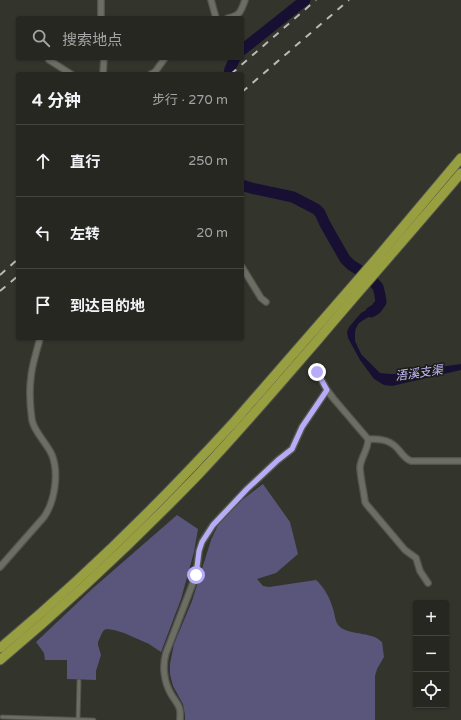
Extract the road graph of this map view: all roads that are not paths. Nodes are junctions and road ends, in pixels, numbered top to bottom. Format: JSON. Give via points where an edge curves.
{"nodes":[{"id":1,"x":101,"y":0,"type":"edge"},
{"id":2,"x":211,"y":0,"type":"edge"},
{"id":3,"x":245,"y":0,"type":"edge"},
{"id":4,"x":101,"y":16,"type":"edge"},
{"id":5,"x":215,"y":16,"type":"edge"},
{"id":6,"x":237,"y":16,"type":"edge"},
{"id":7,"x":49,"y":60,"type":"dead end"},
{"id":8,"x":104,"y":60,"type":"edge"},
{"id":9,"x":164,"y":60,"type":"edge"},
{"id":10,"x":68,"y":72,"type":"edge"},
{"id":11,"x":104,"y":72,"type":"edge"},
{"id":12,"x":155,"y":72,"type":"edge"},
{"id":13,"x":461,"y":158,"type":"edge"},
{"id":14,"x":461,"y":173,"type":"edge"},
{"id":15,"x":379,"y":262,"type":"junction"},
{"id":16,"x":244,"y":270,"type":"edge"},
{"id":17,"x":356,"y":289,"type":"junction"},
{"id":18,"x":266,"y":302,"type":"dead end"},
{"id":19,"x":40,"y":340,"type":"edge"},
{"id":20,"x":317,"y":372,"type":"dead end"},
{"id":21,"x":327,"y":390,"type":"junction"},
{"id":22,"x":368,"y":439,"type":"junction"},
{"id":23,"x":461,"y":461,"type":"edge"},
{"id":24,"x":0,"y":567,"type":"edge"},
{"id":25,"x":428,"y":583,"type":"dead end"},
{"id":26,"x":0,"y":648,"type":"edge"},
{"id":27,"x":0,"y":660,"type":"edge"},
{"id":28,"x":79,"y":681,"type":"dead end"},
{"id":29,"x":2,"y":717,"type":"dead end"},
{"id":30,"x":78,"y":720,"type":"edge"},
{"id":31,"x":94,"y":720,"type":"edge"},
{"id":32,"x":180,"y":720,"type":"edge"}],
"edges":[{"from":1,"to":4,"type":"street"},
{"from":2,"to":5,"type":"street"},
{"from":3,"to":6,"type":"street"},
{"from":7,"to":10,"type":"street"},
{"from":8,"to":11,"type":"street"},
{"from":9,"to":12,"type":"street"},
{"from":13,"to":15,"type":"main road"},
{"from":14,"to":15,"type":"main road"},
{"from":15,"to":17,"type":"main road"},
{"from":16,"to":18,"type":"street"},
{"from":17,"to":26,"type":"main road","via":[[188,472],[93,565]]},
{"from":17,"to":27,"type":"main road","via":[[241,428],[195,478],[99,572]]},
{"from":19,"to":24,"type":"street","via":[[31,376],[31,407],[33,426],[52,455],[55,469],[53,498],[44,517]]},
{"from":20,"to":21,"type":"street"},
{"from":21,"to":22,"type":"street"},
{"from":21,"to":32,"type":"street","via":[[302,427],[292,449],[247,489],[213,525],[202,542],[196,575],[164,660],[166,683],[179,707]]},
{"from":22,"to":23,"type":"street","via":[[382,440],[396,446],[405,458],[411,461]]},
{"from":22,"to":25,"type":"street","via":[[360,468],[365,502],[405,550],[416,558],[420,571]]},
{"from":28,"to":30,"type":"lane"},
{"from":29,"to":30,"type":"lane"},
{"from":30,"to":31,"type":"lane"}]}
